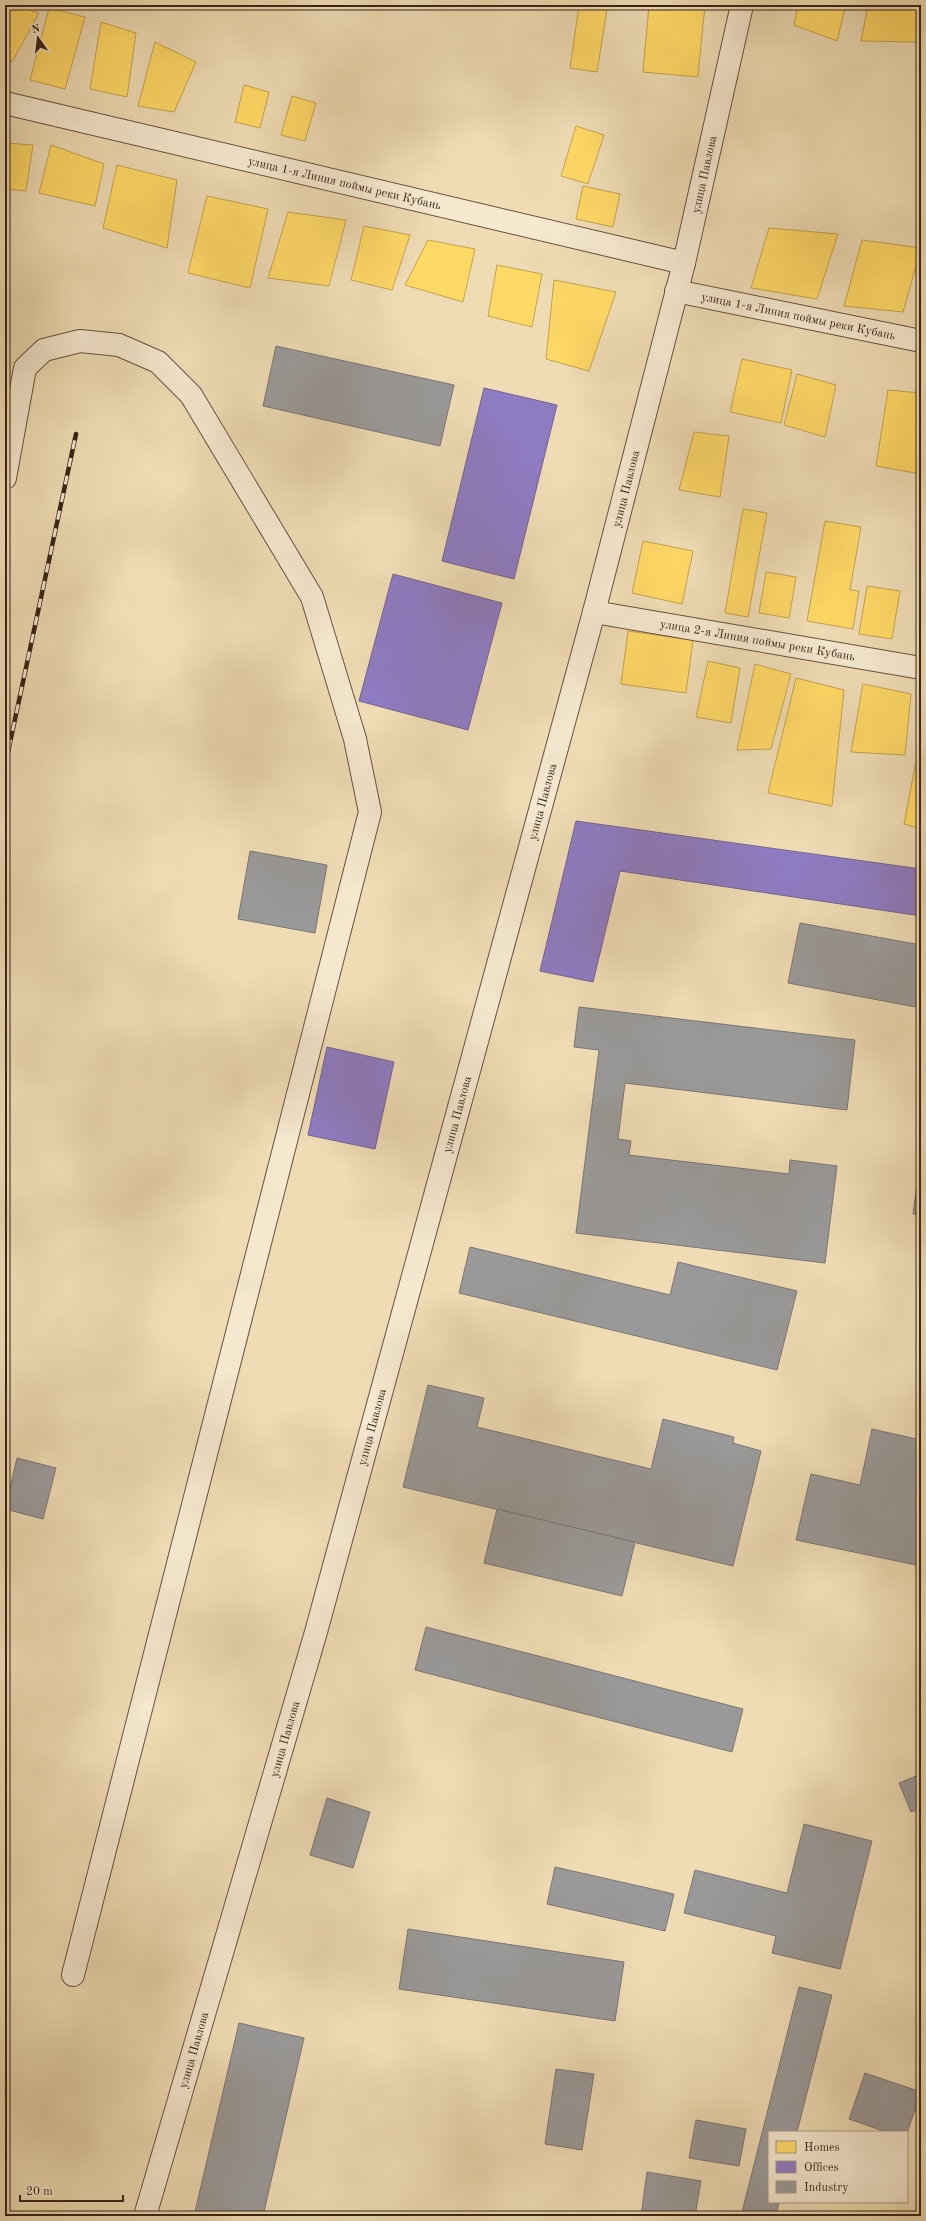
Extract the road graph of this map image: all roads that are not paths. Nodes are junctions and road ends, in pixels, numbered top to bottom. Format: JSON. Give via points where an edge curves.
{"nodes":[{"id":1,"x":742,"y":5,"type":"edge"},
{"id":2,"x":5,"y":103,"type":"edge"},
{"id":3,"x":684,"y":264,"type":"junction"},
{"id":4,"x":676,"y":291,"type":"junction"},
{"id":5,"x":921,"y":341,"type":"edge"},
{"id":6,"x":5,"y":478,"type":"edge"},
{"id":7,"x":594,"y":612,"type":"junction"},
{"id":8,"x":921,"y":668,"type":"edge"},
{"id":9,"x":74,"y":1975,"type":"dead end"},
{"id":10,"x":145,"y":2216,"type":"edge"}],
"edges":[{"from":1,"to":3,"type":"street","name":"улица Павлова"},
{"from":2,"to":3,"type":"street","name":"улица 1-я Линия поймы реки Кубань"},
{"from":3,"to":4,"type":"street","name":"улица Павлова"},
{"from":4,"to":5,"type":"street","name":"улица 1-я Линия поймы реки Кубань"},
{"from":4,"to":7,"type":"street","name":"улица Павлова"},
{"from":6,"to":9,"type":"street","via":[[25,368],[44,350],[80,341],[119,346],[158,362],[191,395],[312,597],[354,739],[370,812]]},
{"from":7,"to":8,"type":"street","name":"улица 2-я Линия поймы реки Кубань"},
{"from":7,"to":10,"type":"street","name":"улица Павлова","via":[[316,1632]]}]}
